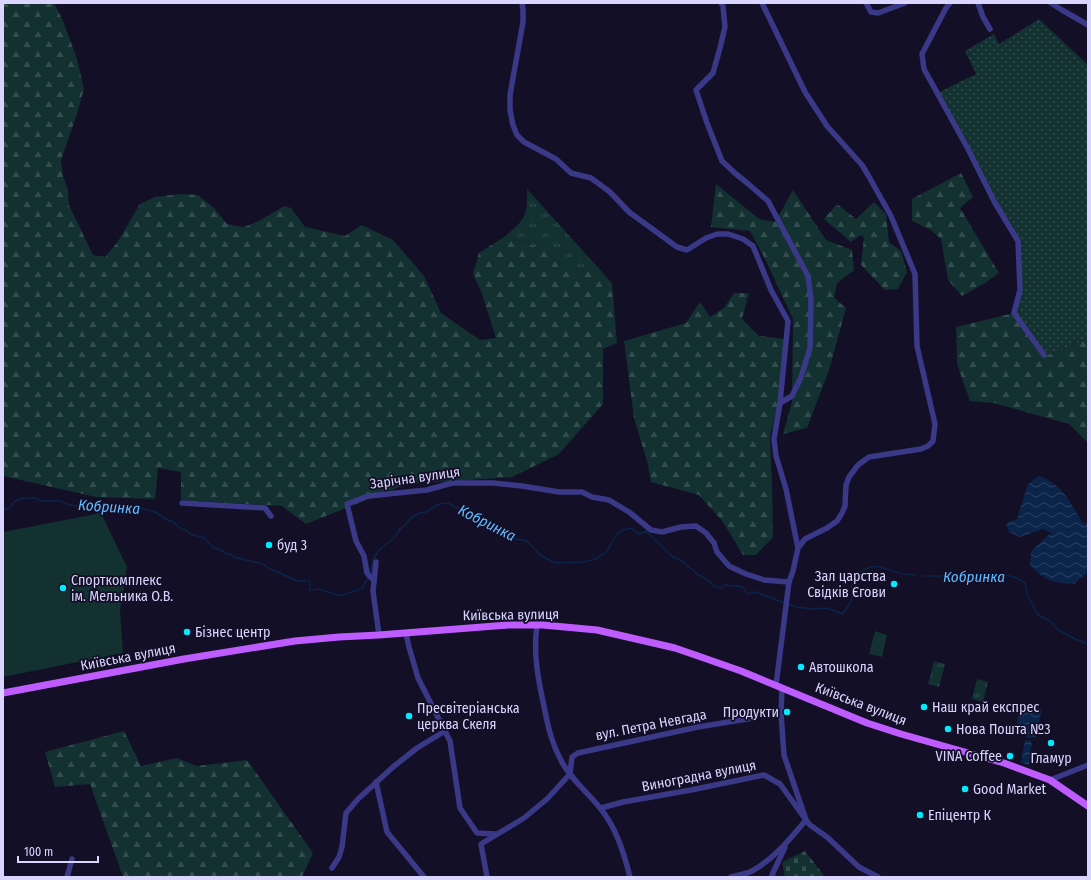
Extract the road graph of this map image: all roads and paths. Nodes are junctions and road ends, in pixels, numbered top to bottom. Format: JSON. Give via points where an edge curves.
{"nodes":[{"id":1,"x":522,"y":3,"type":"edge"},
{"id":2,"x":721,"y":3,"type":"edge"},
{"id":3,"x":762,"y":3,"type":"edge"},
{"id":4,"x":866,"y":3,"type":"edge"},
{"id":5,"x":905,"y":3,"type":"edge"},
{"id":6,"x":950,"y":3,"type":"edge"},
{"id":7,"x":978,"y":3,"type":"edge"},
{"id":8,"x":1051,"y":3,"type":"edge"},
{"id":9,"x":1088,"y":25,"type":"edge"},
{"id":10,"x":990,"y":29,"type":"dead end"},
{"id":11,"x":1044,"y":355,"type":"dead end"},
{"id":12,"x":780,"y":403,"type":"junction"},
{"id":13,"x":182,"y":503,"type":"dead end"},
{"id":14,"x":271,"y":516,"type":"dead end"},
{"id":15,"x":798,"y":548,"type":"junction"},
{"id":16,"x":376,"y":562,"type":"dead end"},
{"id":17,"x":370,"y":577,"type":"junction"},
{"id":18,"x":788,"y":582,"type":"junction"},
{"id":19,"x":537,"y":625,"type":"junction"},
{"id":20,"x":406,"y":633,"type":"junction"},
{"id":21,"x":379,"y":635,"type":"junction"},
{"id":22,"x":779,"y":686,"type":"junction"},
{"id":23,"x":3,"y":693,"type":"edge"},
{"id":24,"x":753,"y":718,"type":"dead end"},
{"id":25,"x":445,"y":732,"type":"junction"},
{"id":26,"x":1088,"y":765,"type":"edge"},
{"id":27,"x":570,"y":774,"type":"junction"},
{"id":28,"x":1050,"y":780,"type":"junction"},
{"id":29,"x":376,"y":782,"type":"junction"},
{"id":30,"x":1088,"y":806,"type":"edge"},
{"id":31,"x":601,"y":808,"type":"junction"},
{"id":32,"x":806,"y":820,"type":"junction"},
{"id":33,"x":496,"y":834,"type":"junction"},
{"id":34,"x":787,"y":843,"type":"junction"},
{"id":35,"x":72,"y":858,"type":"dead end"},
{"id":36,"x":332,"y":868,"type":"dead end"},
{"id":37,"x":68,"y":877,"type":"edge"},
{"id":38,"x":424,"y":877,"type":"edge"},
{"id":39,"x":488,"y":877,"type":"edge"},
{"id":40,"x":630,"y":877,"type":"edge"},
{"id":41,"x":731,"y":877,"type":"edge"},
{"id":42,"x":773,"y":877,"type":"edge"},
{"id":43,"x":878,"y":877,"type":"edge"}],
"edges":[{"from":1,"to":12,"type":"street","via":[[523,22],[510,95],[510,110],[517,135],[571,173],[592,178],[630,212],[677,247],[687,250],[717,234],[728,234],[753,246],[771,290],[788,321]]},
{"from":2,"to":12,"type":"street","via":[[725,27],[719,54],[713,73],[696,90],[722,161],[768,201],[808,276],[811,299],[810,348],[792,396]]},
{"from":3,"to":15,"type":"street","via":[[805,92],[827,126],[868,175],[890,216],[915,274],[917,346],[935,424],[933,441],[928,446],[869,457],[858,465],[846,486],[842,513],[827,528],[805,539]]},
{"from":4,"to":5,"type":"street","via":[[871,12],[878,13]]},
{"from":6,"to":11,"type":"street","via":[[922,54],[924,70],[1018,241],[1020,290],[1014,313]]},
{"from":7,"to":10,"type":"street"},
{"from":8,"to":9,"type":"street"},
{"from":12,"to":15,"type":"street","via":[[774,439],[776,456],[786,489]]},
{"from":13,"to":14,"type":"street","via":[[265,508]]},
{"from":15,"to":18,"type":"street"},
{"from":16,"to":17,"type":"street"},
{"from":17,"to":18,"type":"street","name":"Зарічна вулиця","via":[[364,556],[356,541],[347,504],[368,496],[427,490],[452,483],[493,483],[558,492],[582,492],[609,500],[651,530],[662,532],[696,526],[706,533],[729,566],[764,580]]},
{"from":17,"to":21,"type":"street"},
{"from":18,"to":22,"type":"street"},
{"from":19,"to":20,"type":"main road","name":"Київська вулиця"},
{"from":19,"to":22,"type":"main road","name":"Київська вулиця","via":[[597,630],[627,636],[700,656]]},
{"from":19,"to":27,"type":"street","via":[[535,660],[549,734],[555,750]]},
{"from":20,"to":21,"type":"main road","name":"Київська вулиця"},
{"from":20,"to":25,"type":"street","via":[[418,678]]},
{"from":21,"to":23,"type":"main road","name":"Київська вулиця","via":[[295,641]]},
{"from":22,"to":28,"type":"main road","name":"Київська вулиця","via":[[867,723],[1004,763]]},
{"from":22,"to":32,"type":"street","via":[[784,755]]},
{"from":24,"to":27,"type":"street","name":"вул. Петра Невгада","via":[[583,751],[572,758]]},
{"from":25,"to":29,"type":"street","via":[[417,748]]},
{"from":25,"to":33,"type":"street","via":[[450,740],[460,808],[477,833]]},
{"from":26,"to":28,"type":"street"},
{"from":27,"to":31,"type":"street"},
{"from":27,"to":33,"type":"street","via":[[547,799],[524,818]]},
{"from":28,"to":30,"type":"main road","name":"Київська вулиця"},
{"from":29,"to":36,"type":"street","via":[[346,813],[342,847]]},
{"from":29,"to":38,"type":"street","via":[[387,832]]},
{"from":31,"to":32,"type":"street","name":"Виноградна вулиця","via":[[764,775],[780,784]]},
{"from":31,"to":40,"type":"street","via":[[616,832]]},
{"from":32,"to":34,"type":"street"},
{"from":32,"to":43,"type":"street","name":"Виноградна вулиця","via":[[859,867]]},
{"from":33,"to":39,"type":"street","via":[[481,844]]},
{"from":34,"to":41,"type":"street","via":[[751,872]]},
{"from":34,"to":42,"type":"street"},
{"from":35,"to":37,"type":"street"}]}
